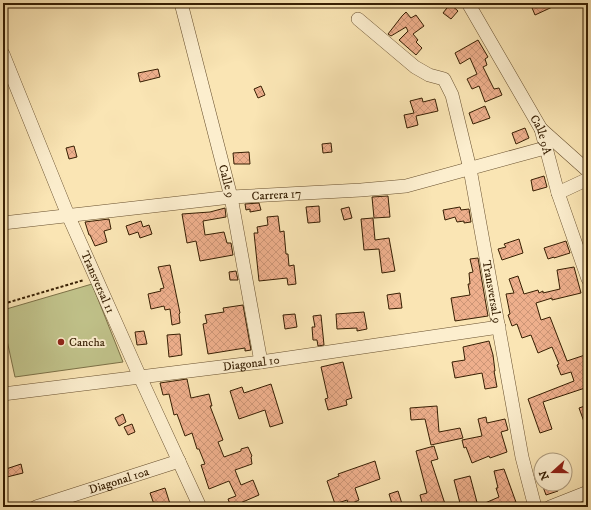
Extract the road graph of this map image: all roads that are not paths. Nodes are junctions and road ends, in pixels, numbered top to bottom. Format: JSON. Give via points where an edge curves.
{"nodes":[{"id":1,"x":181,"y":3,"type":"edge"},
{"id":2,"x":468,"y":3,"type":"edge"},
{"id":3,"x":358,"y":19,"type":"dead end"},
{"id":4,"x":3,"y":54,"type":"edge"},
{"id":5,"x":541,"y":129,"type":"junction"},
{"id":6,"x":545,"y":148,"type":"junction"},
{"id":7,"x":470,"y":169,"type":"junction"},
{"id":8,"x":588,"y":171,"type":"edge"},
{"id":9,"x":588,"y":180,"type":"edge"},
{"id":10,"x":558,"y":193,"type":"junction"},
{"id":11,"x":232,"y":197,"type":"junction"},
{"id":12,"x":68,"y":215,"type":"junction"},
{"id":13,"x":3,"y":223,"type":"edge"},
{"id":14,"x":588,"y":279,"type":"edge"},
{"id":15,"x":499,"y":326,"type":"junction"},
{"id":16,"x":261,"y":362,"type":"junction"},
{"id":17,"x":140,"y":377,"type":"junction"},
{"id":18,"x":3,"y":394,"type":"edge"},
{"id":19,"x":179,"y":461,"type":"junction"},
{"id":20,"x":588,"y":492,"type":"edge"},
{"id":21,"x":36,"y":507,"type":"edge"},
{"id":22,"x":200,"y":507,"type":"edge"},
{"id":23,"x":535,"y":507,"type":"edge"},
{"id":24,"x":550,"y":507,"type":"edge"}],
"edges":[{"from":1,"to":11,"type":"street","name":"Calle 9"},
{"from":2,"to":5,"type":"street","name":"Calle 9A"},
{"from":3,"to":7,"type":"street","name":"Transversal 9","via":[[416,67],[429,75],[444,79],[452,95]]},
{"from":4,"to":12,"type":"street","name":"Transversal 11"},
{"from":5,"to":6,"type":"street","name":"Calle 9A"},
{"from":5,"to":8,"type":"street"},
{"from":6,"to":7,"type":"street","name":"Carrera 17"},
{"from":6,"to":10,"type":"street","name":"Calle 9A"},
{"from":7,"to":11,"type":"street","name":"Carrera 17","via":[[406,186]]},
{"from":7,"to":15,"type":"street","name":"Transversal 9"},
{"from":9,"to":10,"type":"street"},
{"from":10,"to":14,"type":"street","name":"Calle 9A"},
{"from":11,"to":12,"type":"street","name":"Carrera 17"},
{"from":11,"to":16,"type":"street","name":"Calle 9"},
{"from":12,"to":13,"type":"street","name":"Carrera 17"},
{"from":12,"to":17,"type":"street","name":"Transversal 11"},
{"from":15,"to":16,"type":"street","name":"Diagonal 10"},
{"from":15,"to":23,"type":"street","name":"Transversal 9","via":[[522,457]]},
{"from":16,"to":17,"type":"street","name":"Diagonal 10"},
{"from":17,"to":18,"type":"street","name":"Diagonal 10"},
{"from":17,"to":19,"type":"street","name":"Transversal 11"},
{"from":19,"to":21,"type":"street","name":"Diagonal 10a"},
{"from":19,"to":22,"type":"street","name":"Transversal 11"},
{"from":20,"to":24,"type":"street"}]}
